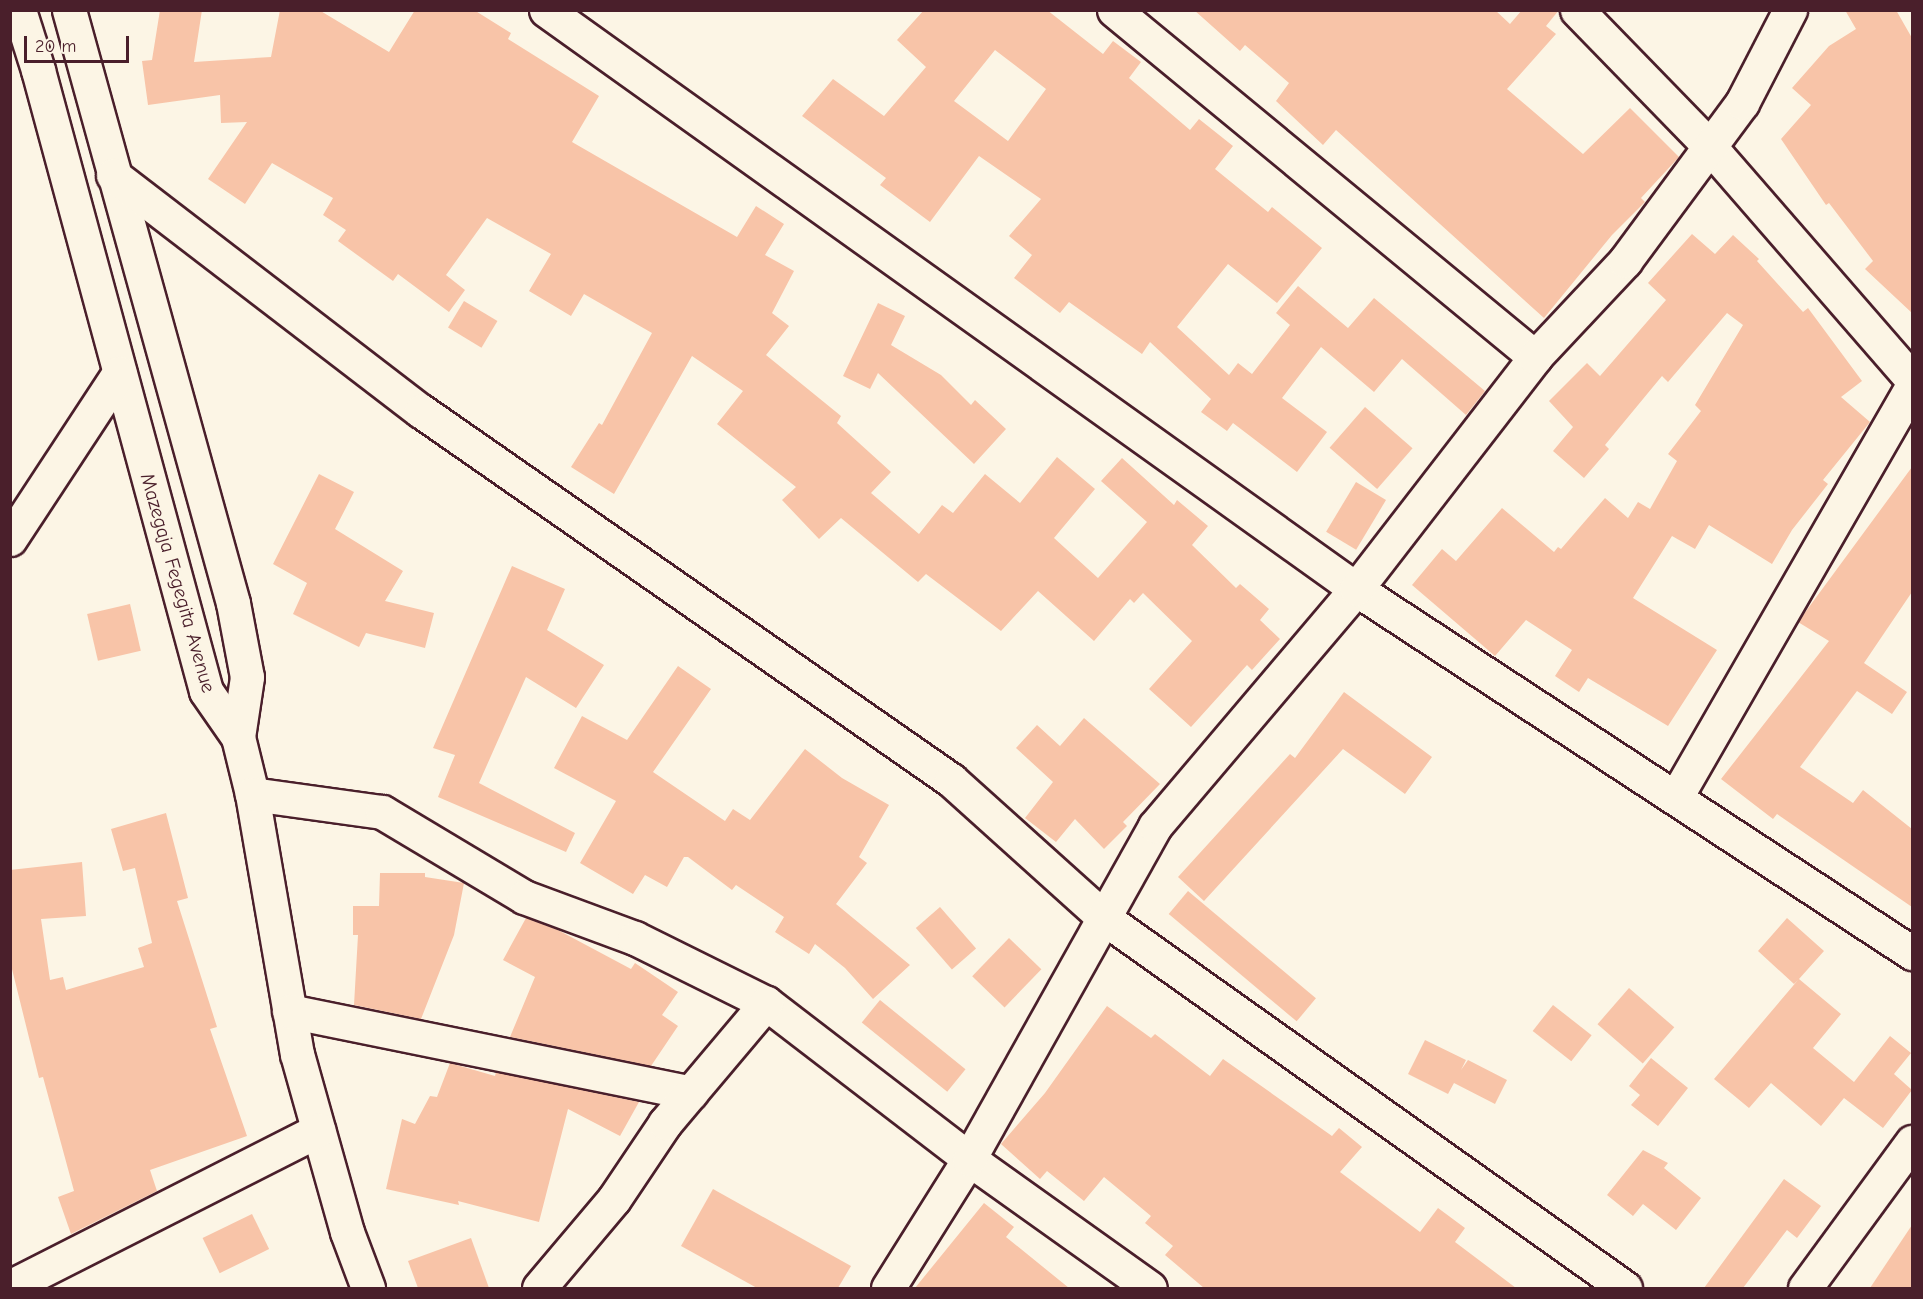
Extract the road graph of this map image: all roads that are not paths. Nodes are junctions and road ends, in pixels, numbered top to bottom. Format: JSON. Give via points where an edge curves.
{"nodes":[{"id":1,"x":19,"y":10,"type":"edge"},
{"id":2,"x":69,"y":10,"type":"edge"},
{"id":3,"x":546,"y":10,"type":"edge"},
{"id":4,"x":1114,"y":10,"type":"edge"},
{"id":5,"x":1577,"y":10,"type":"edge"},
{"id":6,"x":1790,"y":10,"type":"edge"},
{"id":7,"x":24,"y":70,"type":"edge"},
{"id":8,"x":1710,"y":147,"type":"junction"},
{"id":9,"x":113,"y":175,"type":"junction"},
{"id":10,"x":1535,"y":357,"type":"junction"},
{"id":11,"x":119,"y":373,"type":"junction"},
{"id":12,"x":1912,"y":379,"type":"edge"},
{"id":13,"x":1912,"y":387,"type":"edge"},
{"id":14,"x":10,"y":539,"type":"edge"},
{"id":15,"x":1356,"y":589,"type":"junction"},
{"id":16,"x":238,"y":737,"type":"junction"},
{"id":17,"x":252,"y":794,"type":"junction"},
{"id":18,"x":1676,"y":797,"type":"junction"},
{"id":19,"x":1104,"y":918,"type":"junction"},
{"id":20,"x":1912,"y":953,"type":"edge"},
{"id":21,"x":766,"y":1003,"type":"junction"},
{"id":22,"x":289,"y":1011,"type":"junction"},
{"id":23,"x":691,"y":1093,"type":"junction"},
{"id":24,"x":318,"y":1130,"type":"junction"},
{"id":25,"x":1912,"y":1142,"type":"edge"},
{"id":26,"x":969,"y":1159,"type":"junction"},
{"id":27,"x":14,"y":1282,"type":"edge"},
{"id":28,"x":368,"y":1288,"type":"edge"},
{"id":29,"x":539,"y":1288,"type":"edge"},
{"id":30,"x":888,"y":1288,"type":"edge"},
{"id":31,"x":1150,"y":1288,"type":"edge"},
{"id":32,"x":1625,"y":1288,"type":"edge"},
{"id":33,"x":1805,"y":1288,"type":"edge"}],
"edges":[{"from":1,"to":7,"type":"street","name":"Mazegaja Fegegita Avenue"},
{"from":2,"to":9,"type":"street","name":"Mazegaja Fegegita Avenue"},
{"from":3,"to":15,"type":"street"},
{"from":4,"to":10,"type":"street"},
{"from":5,"to":8,"type":"street"},
{"from":6,"to":8,"type":"street","via":[[1780,38],[1742,104]]},
{"from":7,"to":11,"type":"street","name":"Mazegaja Fegegita Avenue"},
{"from":8,"to":10,"type":"street","via":[[1625,261]]},
{"from":8,"to":12,"type":"street"},
{"from":9,"to":16,"type":"street","name":"Mazegaja Fegegita Avenue","via":[[233,603],[247,677]]},
{"from":9,"to":19,"type":"street","via":[[421,411],[951,780]]},
{"from":10,"to":15,"type":"street"},
{"from":11,"to":14,"type":"street"},
{"from":11,"to":16,"type":"street","name":"Mazegaja Fegegita Avenue","via":[[206,691]]},
{"from":13,"to":18,"type":"street"},
{"from":15,"to":18,"type":"street"},
{"from":15,"to":19,"type":"street","via":[[1155,826]]},
{"from":16,"to":17,"type":"street"},
{"from":17,"to":21,"type":"street","via":[[382,812],[524,897],[635,938]]},
{"from":17,"to":22,"type":"street"},
{"from":18,"to":20,"type":"street"},
{"from":19,"to":26,"type":"street"},
{"from":19,"to":32,"type":"street"},
{"from":21,"to":23,"type":"street"},
{"from":21,"to":26,"type":"street"},
{"from":22,"to":23,"type":"street"},
{"from":22,"to":24,"type":"street"},
{"from":23,"to":29,"type":"street","via":[[665,1123],[614,1199]]},
{"from":24,"to":27,"type":"street"},
{"from":24,"to":28,"type":"street","via":[[347,1232]]},
{"from":25,"to":33,"type":"street"},
{"from":26,"to":30,"type":"street"},
{"from":26,"to":31,"type":"street"}]}
